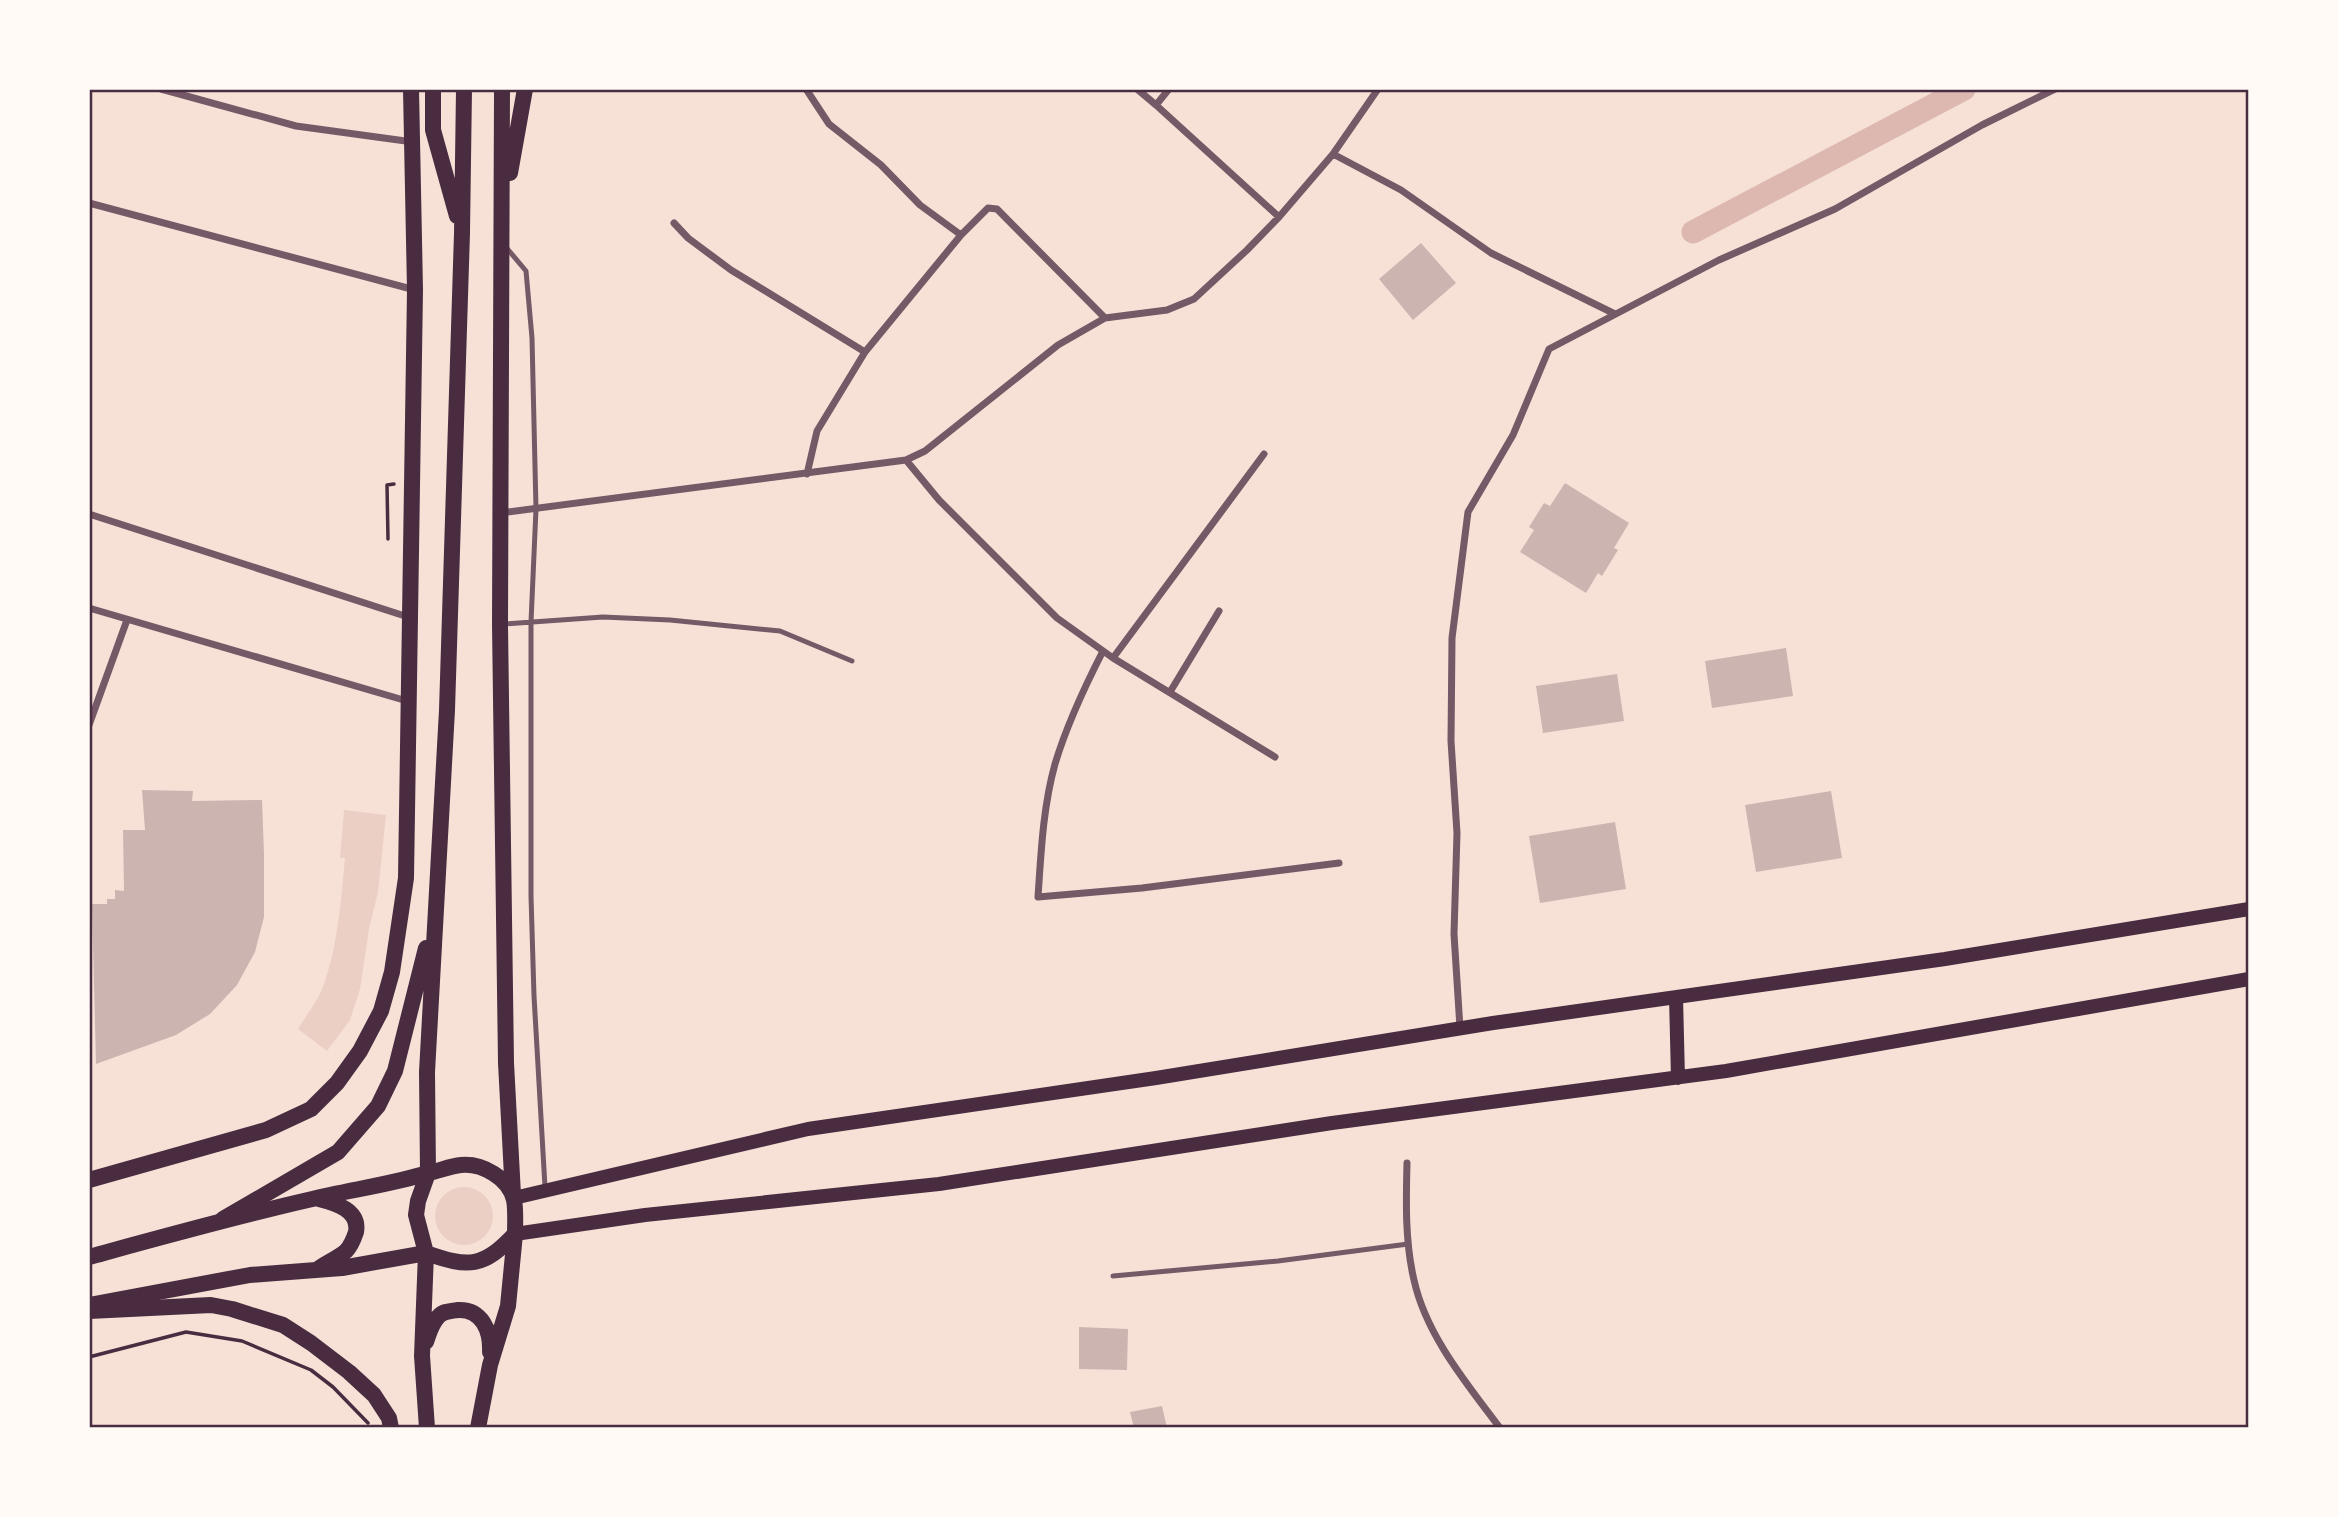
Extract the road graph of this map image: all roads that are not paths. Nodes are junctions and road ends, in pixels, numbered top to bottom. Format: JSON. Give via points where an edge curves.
{"nodes":[{"id":1,"x":161,"y":89,"type":"edge"},
{"id":2,"x":411,"y":89,"type":"edge"},
{"id":3,"x":433,"y":89,"type":"edge"},
{"id":4,"x":464,"y":89,"type":"edge"},
{"id":5,"x":502,"y":89,"type":"edge"},
{"id":6,"x":525,"y":89,"type":"edge"},
{"id":7,"x":807,"y":89,"type":"edge"},
{"id":8,"x":1137,"y":89,"type":"edge"},
{"id":9,"x":1169,"y":89,"type":"edge"},
{"id":10,"x":1378,"y":89,"type":"edge"},
{"id":11,"x":2055,"y":89,"type":"edge"},
{"id":12,"x":1156,"y":104,"type":"junction"},
{"id":13,"x":413,"y":142,"type":"junction"},
{"id":14,"x":1333,"y":154,"type":"junction"},
{"id":15,"x":89,"y":203,"type":"edge"},
{"id":16,"x":502,"y":216,"type":"junction"},
{"id":17,"x":1279,"y":217,"type":"junction"},
{"id":18,"x":674,"y":223,"type":"dead end"},
{"id":19,"x":462,"y":233,"type":"junction"},
{"id":20,"x":961,"y":235,"type":"junction"},
{"id":21,"x":500,"y":240,"type":"junction"},
{"id":22,"x":415,"y":290,"type":"junction"},
{"id":23,"x":1615,"y":314,"type":"junction"},
{"id":24,"x":1105,"y":318,"type":"junction"},
{"id":25,"x":865,"y":352,"type":"junction"},
{"id":26,"x":1264,"y":454,"type":"dead end"},
{"id":27,"x":906,"y":460,"type":"junction"},
{"id":28,"x":807,"y":474,"type":"junction"},
{"id":29,"x":536,"y":509,"type":"junction"},
{"id":30,"x":89,"y":514,"type":"edge"},
{"id":31,"x":499,"y":514,"type":"junction"},
{"id":32,"x":89,"y":608,"type":"edge"},
{"id":33,"x":1219,"y":611,"type":"dead end"},
{"id":34,"x":411,"y":618,"type":"junction"},
{"id":35,"x":127,"y":620,"type":"junction"},
{"id":36,"x":531,"y":622,"type":"junction"},
{"id":37,"x":500,"y":625,"type":"junction"},
{"id":38,"x":1103,"y":651,"type":"junction"},
{"id":39,"x":1113,"y":658,"type":"junction"},
{"id":40,"x":852,"y":661,"type":"dead end"},
{"id":41,"x":1170,"y":692,"type":"junction"},
{"id":42,"x":407,"y":701,"type":"junction"},
{"id":43,"x":89,"y":725,"type":"edge"},
{"id":44,"x":1275,"y":757,"type":"dead end"},
{"id":45,"x":1339,"y":863,"type":"dead end"},
{"id":46,"x":436,"y":908,"type":"junction"},
{"id":47,"x":2249,"y":909,"type":"edge"},
{"id":48,"x":2249,"y":979,"type":"edge"},
{"id":49,"x":1676,"y":997,"type":"junction"},
{"id":50,"x":1460,"y":1029,"type":"junction"},
{"id":51,"x":1678,"y":1078,"type":"junction"},
{"id":52,"x":1407,"y":1163,"type":"dead end"},
{"id":53,"x":428,"y":1173,"type":"junction"},
{"id":54,"x":89,"y":1180,"type":"edge"},
{"id":55,"x":545,"y":1191,"type":"junction"},
{"id":56,"x":314,"y":1198,"type":"junction"},
{"id":57,"x":514,"y":1198,"type":"junction"},
{"id":58,"x":223,"y":1219,"type":"junction"},
{"id":59,"x":515,"y":1234,"type":"junction"},
{"id":60,"x":1408,"y":1244,"type":"junction"},
{"id":61,"x":426,"y":1253,"type":"junction"},
{"id":62,"x":89,"y":1257,"type":"edge"},
{"id":63,"x":316,"y":1270,"type":"junction"},
{"id":64,"x":1113,"y":1276,"type":"dead end"},
{"id":65,"x":89,"y":1306,"type":"edge"},
{"id":66,"x":89,"y":1311,"type":"edge"},
{"id":67,"x":422,"y":1356,"type":"junction"},
{"id":68,"x":490,"y":1365,"type":"junction"},
{"id":69,"x":391,"y":1428,"type":"edge"},
{"id":70,"x":426,"y":1428,"type":"edge"},
{"id":71,"x":478,"y":1428,"type":"edge"},
{"id":72,"x":1500,"y":1428,"type":"edge"}],
"edges":[{"from":1,"to":13,"type":"street","via":[[296,126]]},
{"from":2,"to":13,"type":"main road"},
{"from":3,"to":19,"type":"main road","via":[[433,130]]},
{"from":4,"to":19,"type":"main road"},
{"from":5,"to":16,"type":"main road"},
{"from":6,"to":16,"type":"main road"},
{"from":7,"to":20,"type":"street","via":[[829,124]]},
{"from":8,"to":12,"type":"street"},
{"from":9,"to":12,"type":"street"},
{"from":10,"to":14,"type":"street"},
{"from":11,"to":23,"type":"street","via":[[1835,209],[1720,260]]},
{"from":12,"to":17,"type":"street"},
{"from":13,"to":22,"type":"main road"},
{"from":14,"to":17,"type":"street"},
{"from":14,"to":23,"type":"street","via":[[1401,190],[1491,253]]},
{"from":15,"to":22,"type":"street"},
{"from":16,"to":21,"type":"main road"},
{"from":17,"to":24,"type":"street","via":[[1194,299],[1167,310]]},
{"from":18,"to":25,"type":"street","via":[[731,270]]},
{"from":19,"to":46,"type":"main road"},
{"from":20,"to":24,"type":"street","via":[[988,208],[997,209]]},
{"from":20,"to":25,"type":"street"},
{"from":21,"to":29,"type":"lane","via":[[526,271]]},
{"from":21,"to":31,"type":"main road"},
{"from":22,"to":34,"type":"main road"},
{"from":23,"to":50,"type":"street","via":[[1549,349],[1513,435],[1468,512],[1452,638],[1451,741],[1457,833],[1454,934]]},
{"from":24,"to":27,"type":"street","via":[[1058,345],[926,451]]},
{"from":25,"to":28,"type":"street","via":[[817,431]]},
{"from":26,"to":39,"type":"street"},
{"from":27,"to":28,"type":"street"},
{"from":27,"to":38,"type":"street","via":[[939,500],[1057,618]]},
{"from":28,"to":29,"type":"street"},
{"from":29,"to":31,"type":"street"},
{"from":29,"to":36,"type":"lane"},
{"from":30,"to":34,"type":"street"},
{"from":31,"to":37,"type":"main road"},
{"from":32,"to":35,"type":"street"},
{"from":33,"to":41,"type":"street"},
{"from":34,"to":42,"type":"main road"},
{"from":35,"to":42,"type":"street"},
{"from":35,"to":43,"type":"street"},
{"from":36,"to":37,"type":"lane"},
{"from":36,"to":40,"type":"lane","via":[[604,617],[780,631]]},
{"from":36,"to":55,"type":"lane","via":[[533,958]]},
{"from":37,"to":57,"type":"main road","via":[[506,1063]]},
{"from":38,"to":39,"type":"street"},
{"from":38,"to":45,"type":"street","via":[[1076,704],[1055,766],[1042,836],[1038,897]]},
{"from":39,"to":41,"type":"street"},
{"from":41,"to":44,"type":"street"},
{"from":42,"to":54,"type":"main road","via":[[406,878],[392,972],[381,1012],[360,1051],[311,1109],[266,1130]]},
{"from":46,"to":53,"type":"main road","via":[[427,1072]]},
{"from":46,"to":58,"type":"main road","via":[[395,1071],[378,1106],[338,1152]]},
{"from":47,"to":49,"type":"main road"},
{"from":48,"to":51,"type":"main road"},
{"from":49,"to":50,"type":"main road"},
{"from":49,"to":51,"type":"main road"},
{"from":50,"to":55,"type":"main road","via":[[808,1129]]},
{"from":51,"to":59,"type":"main road","via":[[1332,1123],[939,1184],[645,1215]]},
{"from":52,"to":60,"type":"street"},
{"from":53,"to":56,"type":"main road"},
{"from":53,"to":57,"type":"main road","via":[[476,1166],[491,1171]]},
{"from":53,"to":61,"type":"main road","via":[[416,1215]]},
{"from":55,"to":57,"type":"main road"},
{"from":56,"to":58,"type":"main road"},
{"from":56,"to":63,"type":"main road","via":[[338,1204],[351,1213],[357,1226],[346,1251]]},
{"from":57,"to":59,"type":"main road"},
{"from":58,"to":62,"type":"main road"},
{"from":59,"to":61,"type":"main road","via":[[498,1252],[472,1264]]},
{"from":59,"to":68,"type":"main road","via":[[508,1306]]},
{"from":60,"to":64,"type":"lane"},
{"from":60,"to":72,"type":"street","via":[[1414,1280],[1437,1338]]},
{"from":61,"to":63,"type":"main road"},
{"from":61,"to":67,"type":"main road"},
{"from":63,"to":65,"type":"main road","via":[[250,1275]]},
{"from":66,"to":69,"type":"main road","via":[[211,1305],[283,1325],[374,1395]]},
{"from":67,"to":68,"type":"main road","via":[[438,1317],[447,1311],[469,1311],[485,1323],[491,1340]]},
{"from":67,"to":70,"type":"main road"},
{"from":68,"to":71,"type":"main road"}]}
